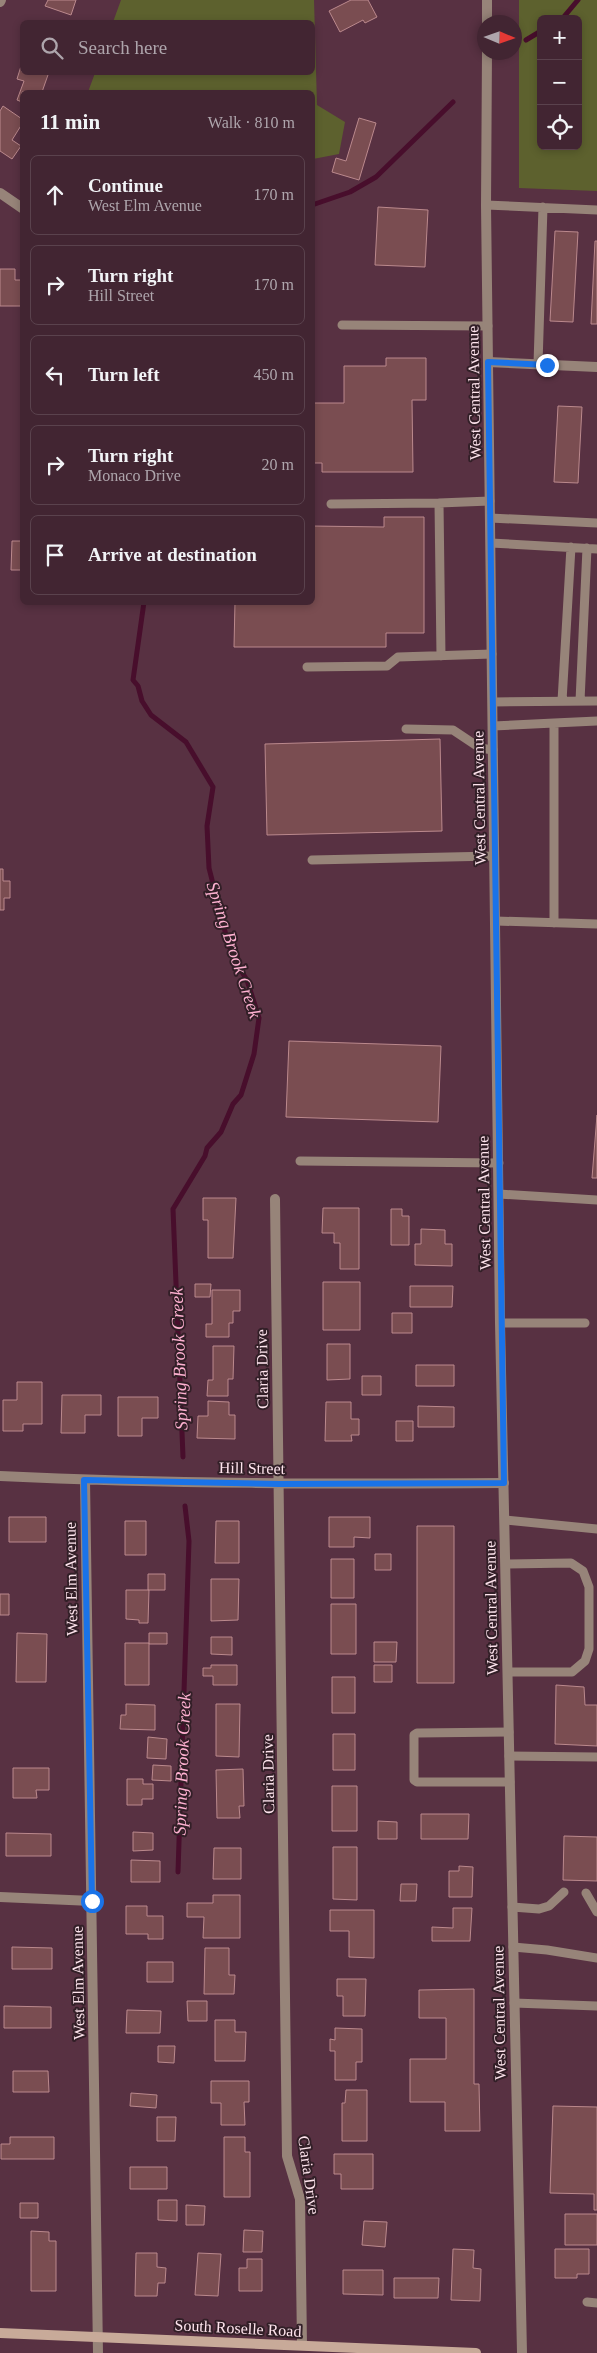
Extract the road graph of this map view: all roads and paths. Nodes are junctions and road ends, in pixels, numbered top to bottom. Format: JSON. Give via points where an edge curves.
{"nodes":[{"id":1,"x":487,"y":0,"type":"edge"},
{"id":2,"x":487,"y":15,"type":"edge"},
{"id":3,"x":487,"y":60,"type":"edge"},
{"id":4,"x":0,"y":193,"type":"edge"},
{"id":5,"x":486,"y":205,"type":"junction"},
{"id":6,"x":20,"y":207,"type":"edge"},
{"id":7,"x":543,"y":207,"type":"junction"},
{"id":8,"x":597,"y":210,"type":"edge"},
{"id":9,"x":342,"y":325,"type":"dead end"},
{"id":10,"x":488,"y":326,"type":"junction"},
{"id":11,"x":488,"y":362,"type":"junction"},
{"id":12,"x":538,"y":364,"type":"junction"},
{"id":13,"x":597,"y":367,"type":"edge"},
{"id":14,"x":490,"y":501,"type":"junction"},
{"id":15,"x":439,"y":503,"type":"junction"},
{"id":16,"x":331,"y":504,"type":"dead end"},
{"id":17,"x":490,"y":518,"type":"junction"},
{"id":18,"x":597,"y":523,"type":"edge"},
{"id":19,"x":490,"y":543,"type":"junction"},
{"id":20,"x":571,"y":548,"type":"junction"},
{"id":21,"x":587,"y":548,"type":"junction"},
{"id":22,"x":597,"y":549,"type":"edge"},
{"id":23,"x":492,"y":654,"type":"junction"},
{"id":24,"x":441,"y":656,"type":"junction"},
{"id":25,"x":307,"y":667,"type":"dead end"},
{"id":26,"x":562,"y":701,"type":"junction"},
{"id":27,"x":580,"y":701,"type":"junction"},
{"id":28,"x":597,"y":701,"type":"edge"},
{"id":29,"x":493,"y":702,"type":"junction"},
{"id":30,"x":597,"y":720,"type":"edge"},
{"id":31,"x":554,"y":723,"type":"junction"},
{"id":32,"x":493,"y":726,"type":"junction"},
{"id":33,"x":406,"y":729,"type":"dead end"},
{"id":34,"x":493,"y":750,"type":"junction"},
{"id":35,"x":494,"y":856,"type":"junction"},
{"id":36,"x":312,"y":860,"type":"dead end"},
{"id":37,"x":496,"y":921,"type":"junction"},
{"id":38,"x":554,"y":923,"type":"junction"},
{"id":39,"x":597,"y":924,"type":"edge"},
{"id":40,"x":300,"y":1161,"type":"dead end"},
{"id":41,"x":499,"y":1163,"type":"junction"},
{"id":42,"x":499,"y":1194,"type":"junction"},
{"id":43,"x":276,"y":1199,"type":"dead end"},
{"id":44,"x":597,"y":1200,"type":"edge"},
{"id":45,"x":500,"y":1323,"type":"junction"},
{"id":46,"x":585,"y":1323,"type":"dead end"},
{"id":47,"x":0,"y":1476,"type":"edge"},
{"id":48,"x":84,"y":1480,"type":"junction"},
{"id":49,"x":504,"y":1483,"type":"junction"},
{"id":50,"x":279,"y":1484,"type":"junction"},
{"id":51,"x":505,"y":1520,"type":"junction"},
{"id":52,"x":597,"y":1529,"type":"edge"},
{"id":53,"x":506,"y":1564,"type":"junction"},
{"id":54,"x":508,"y":1672,"type":"junction"},
{"id":55,"x":509,"y":1732,"type":"junction"},
{"id":56,"x":509,"y":1756,"type":"junction"},
{"id":57,"x":597,"y":1756,"type":"edge"},
{"id":58,"x":510,"y":1782,"type":"junction"},
{"id":59,"x":564,"y":1892,"type":"dead end"},
{"id":60,"x":586,"y":1893,"type":"dead end"},
{"id":61,"x":0,"y":1897,"type":"edge"},
{"id":62,"x":92,"y":1901,"type":"junction"},
{"id":63,"x":512,"y":1907,"type":"junction"},
{"id":64,"x":597,"y":1912,"type":"edge"},
{"id":65,"x":513,"y":1947,"type":"junction"},
{"id":66,"x":597,"y":1958,"type":"edge"},
{"id":67,"x":514,"y":2003,"type":"junction"},
{"id":68,"x":597,"y":2006,"type":"edge"},
{"id":69,"x":0,"y":2333,"type":"edge"},
{"id":70,"x":98,"y":2336,"type":"junction"},
{"id":71,"x":302,"y":2346,"type":"junction"},
{"id":72,"x":343,"y":2350,"type":"edge"},
{"id":73,"x":442,"y":2352,"type":"edge"},
{"id":74,"x":98,"y":2353,"type":"edge"},
{"id":75,"x":476,"y":2353,"type":"edge"},
{"id":76,"x":522,"y":2353,"type":"edge"}],
"edges":[{"from":1,"to":2,"type":"street"},
{"from":3,"to":5,"type":"street","name":"West Central Avenue"},
{"from":4,"to":6,"type":"street"},
{"from":5,"to":7,"type":"lane"},
{"from":5,"to":10,"type":"street","name":"West Central Avenue"},
{"from":7,"to":8,"type":"lane"},
{"from":7,"to":12,"type":"lane"},
{"from":9,"to":10,"type":"lane"},
{"from":10,"to":11,"type":"street","name":"West Central Avenue"},
{"from":11,"to":12,"type":"street"},
{"from":11,"to":14,"type":"street","name":"West Central Avenue"},
{"from":12,"to":13,"type":"street"},
{"from":14,"to":15,"type":"lane"},
{"from":14,"to":17,"type":"street","name":"West Central Avenue"},
{"from":15,"to":16,"type":"lane"},
{"from":15,"to":24,"type":"lane"},
{"from":17,"to":18,"type":"lane"},
{"from":17,"to":19,"type":"street","name":"West Central Avenue"},
{"from":19,"to":20,"type":"lane"},
{"from":19,"to":23,"type":"street","name":"West Central Avenue"},
{"from":20,"to":21,"type":"lane"},
{"from":20,"to":26,"type":"lane"},
{"from":21,"to":22,"type":"lane"},
{"from":21,"to":27,"type":"lane"},
{"from":23,"to":24,"type":"lane"},
{"from":23,"to":29,"type":"street","name":"West Central Avenue"},
{"from":24,"to":25,"type":"lane","via":[[398,657],[387,666]]},
{"from":26,"to":27,"type":"lane"},
{"from":26,"to":29,"type":"lane"},
{"from":27,"to":28,"type":"lane"},
{"from":29,"to":32,"type":"street","name":"West Central Avenue"},
{"from":30,"to":31,"type":"lane"},
{"from":31,"to":32,"type":"lane"},
{"from":31,"to":38,"type":"lane"},
{"from":32,"to":34,"type":"street","name":"West Central Avenue"},
{"from":33,"to":34,"type":"lane","via":[[453,730],[480,748]]},
{"from":34,"to":35,"type":"street","name":"West Central Avenue"},
{"from":35,"to":36,"type":"lane"},
{"from":35,"to":37,"type":"street","name":"West Central Avenue"},
{"from":37,"to":38,"type":"lane"},
{"from":37,"to":41,"type":"street","name":"West Central Avenue"},
{"from":38,"to":39,"type":"lane"},
{"from":40,"to":41,"type":"lane"},
{"from":41,"to":42,"type":"street","name":"West Central Avenue"},
{"from":42,"to":44,"type":"lane"},
{"from":42,"to":45,"type":"street","name":"West Central Avenue"},
{"from":43,"to":50,"type":"street","name":"Claria Drive"},
{"from":45,"to":46,"type":"lane"},
{"from":45,"to":49,"type":"street","name":"West Central Avenue"},
{"from":47,"to":48,"type":"street","name":"Hill Street"},
{"from":48,"to":50,"type":"street","name":"Hill Street"},
{"from":48,"to":62,"type":"street","name":"West Elm Avenue"},
{"from":49,"to":50,"type":"street","name":"Hill Street"},
{"from":49,"to":51,"type":"street","name":"West Central Avenue"},
{"from":50,"to":71,"type":"street","name":"Claria Drive","via":[[288,2156],[300,2199]]},
{"from":51,"to":52,"type":"lane"},
{"from":51,"to":53,"type":"street","name":"West Central Avenue"},
{"from":53,"to":54,"type":"street","name":"West Central Avenue"},
{"from":53,"to":54,"type":"lane","via":[[571,1564],[583,1571],[589,1587],[589,1648],[585,1661],[572,1672]]},
{"from":54,"to":55,"type":"street","name":"West Central Avenue"},
{"from":55,"to":56,"type":"street","name":"West Central Avenue"},
{"from":55,"to":58,"type":"lane","via":[[416,1733],[414,1780]]},
{"from":56,"to":57,"type":"lane"},
{"from":56,"to":58,"type":"street","name":"West Central Avenue"},
{"from":58,"to":63,"type":"street","name":"West Central Avenue"},
{"from":59,"to":63,"type":"lane","via":[[549,1906],[539,1909]]},
{"from":60,"to":64,"type":"lane"},
{"from":61,"to":62,"type":"street"},
{"from":62,"to":70,"type":"street","name":"West Elm Avenue"},
{"from":63,"to":65,"type":"street","name":"West Central Avenue"},
{"from":65,"to":66,"type":"lane"},
{"from":65,"to":67,"type":"street","name":"West Central Avenue"},
{"from":67,"to":68,"type":"lane"},
{"from":67,"to":76,"type":"street","name":"West Central Avenue"},
{"from":69,"to":70,"type":"main road","name":"South Roselle Road"},
{"from":70,"to":71,"type":"main road","name":"South Roselle Road"},
{"from":70,"to":74,"type":"street","name":"West Elm Avenue"},
{"from":71,"to":72,"type":"main road","name":"South Roselle Road"},
{"from":72,"to":73,"type":"main road","name":"South Roselle Road"},
{"from":73,"to":75,"type":"main road","name":"South Roselle Road"}]}
